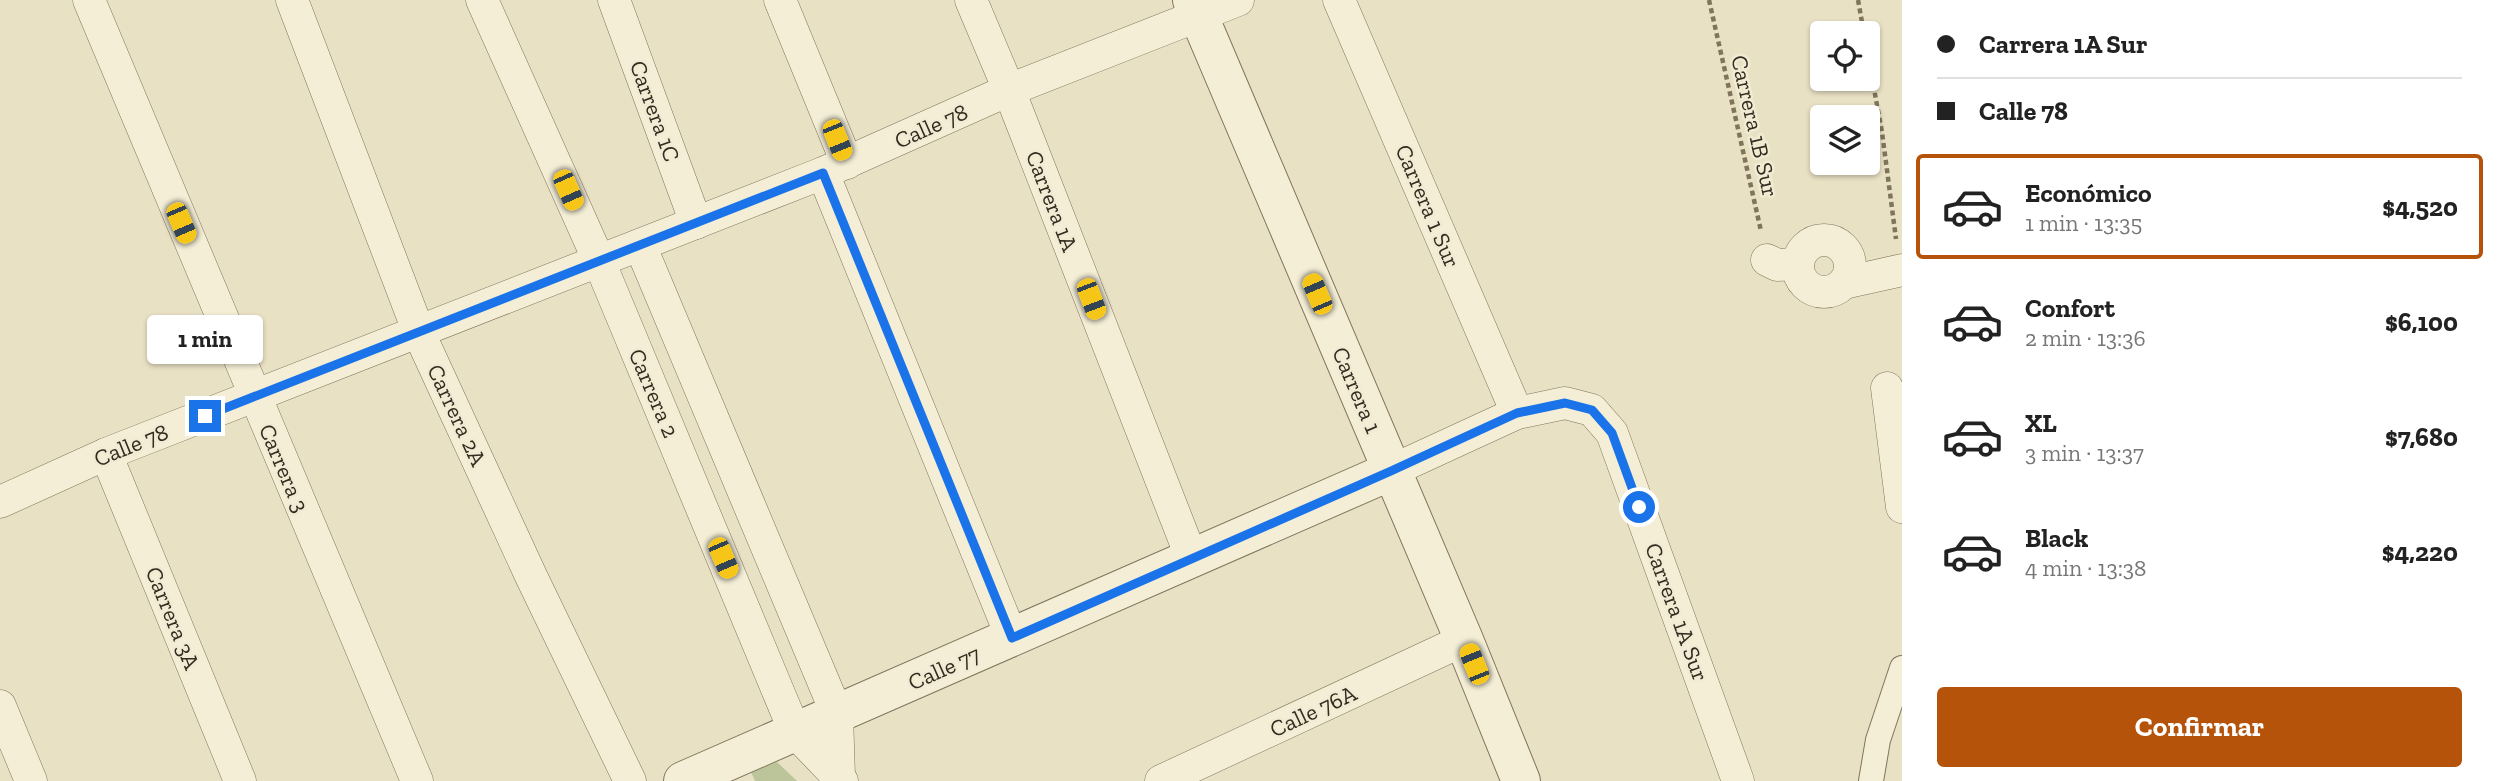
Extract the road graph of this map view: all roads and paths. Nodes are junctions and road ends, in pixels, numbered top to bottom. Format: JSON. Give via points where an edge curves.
{"nodes":[{"id":1,"x":89,"y":0,"type":"edge"},
{"id":2,"x":292,"y":0,"type":"edge"},
{"id":3,"x":482,"y":0,"type":"edge"},
{"id":4,"x":614,"y":0,"type":"edge"},
{"id":5,"x":780,"y":0,"type":"edge"},
{"id":6,"x":971,"y":0,"type":"edge"},
{"id":7,"x":1238,"y":0,"type":"edge"},
{"id":8,"x":1339,"y":0,"type":"edge"},
{"id":9,"x":1709,"y":0,"type":"edge"},
{"id":10,"x":1858,"y":0,"type":"edge"},
{"id":11,"x":1196,"y":8,"type":"edge"},
{"id":12,"x":1862,"y":21,"type":"edge"},
{"id":13,"x":1009,"y":90,"type":"junction"},
{"id":14,"x":1874,"y":91,"type":"edge"},
{"id":15,"x":835,"y":168,"type":"junction"},
{"id":16,"x":696,"y":223,"type":"junction"},
{"id":17,"x":640,"y":245,"type":"junction"},
{"id":18,"x":599,"y":261,"type":"junction"},
{"id":19,"x":1782,"y":262,"type":"junction"},
{"id":20,"x":1901,"y":270,"type":"edge"},
{"id":21,"x":1844,"y":283,"type":"junction"},
{"id":22,"x":419,"y":333,"type":"junction"},
{"id":23,"x":1888,"y":388,"type":"dead end"},
{"id":24,"x":254,"y":396,"type":"junction"},
{"id":25,"x":1592,"y":410,"type":"joint"},
{"id":26,"x":1517,"y":413,"type":"junction"},
{"id":27,"x":106,"y":454,"type":"junction"},
{"id":28,"x":1391,"y":471,"type":"junction"},
{"id":29,"x":0,"y":502,"type":"edge"},
{"id":30,"x":1902,"y":507,"type":"edge"},
{"id":31,"x":1192,"y":559,"type":"junction"},
{"id":32,"x":1012,"y":638,"type":"junction"},
{"id":33,"x":1464,"y":640,"type":"junction"},
{"id":34,"x":1902,"y":668,"type":"edge"},
{"id":35,"x":0,"y":706,"type":"edge"},
{"id":36,"x":837,"y":714,"type":"junction"},
{"id":37,"x":795,"y":732,"type":"junction"},
{"id":38,"x":841,"y":779,"type":"edge"},
{"id":39,"x":31,"y":781,"type":"edge"},
{"id":40,"x":240,"y":781,"type":"edge"},
{"id":41,"x":417,"y":781,"type":"edge"},
{"id":42,"x":630,"y":781,"type":"edge"},
{"id":43,"x":683,"y":781,"type":"edge"},
{"id":44,"x":1161,"y":781,"type":"edge"},
{"id":45,"x":1521,"y":781,"type":"edge"},
{"id":46,"x":1738,"y":781,"type":"edge"},
{"id":47,"x":1871,"y":781,"type":"edge"}],
"edges":[{"from":1,"to":24,"type":"street","name":"Carrera 3"},
{"from":2,"to":22,"type":"street","name":"Carrera 2A"},
{"from":3,"to":18,"type":"street","name":"Carrera 2"},
{"from":4,"to":16,"type":"street","name":"Carrera 1C"},
{"from":5,"to":15,"type":"street"},
{"from":6,"to":13,"type":"street","name":"Carrera 1A"},
{"from":7,"to":11,"type":"street","name":"Calle 78"},
{"from":8,"to":26,"type":"street","name":"Carrera 1 Sur"},
{"from":9,"to":19,"type":"path","name":"Carrera 1B Sur"},
{"from":10,"to":12,"type":"path"},
{"from":11,"to":13,"type":"street","name":"Calle 78"},
{"from":11,"to":28,"type":"street","name":"Carrera 1"},
{"from":13,"to":15,"type":"street","name":"Calle 78"},
{"from":13,"to":31,"type":"street","name":"Carrera 1A"},
{"from":14,"to":20,"type":"path"},
{"from":15,"to":16,"type":"street","name":"Calle 78"},
{"from":15,"to":32,"type":"street"},
{"from":16,"to":17,"type":"street","name":"Calle 78"},
{"from":17,"to":18,"type":"street","name":"Calle 78"},
{"from":17,"to":36,"type":"street","name":"Carrera 2"},
{"from":18,"to":22,"type":"street","name":"Calle 78"},
{"from":18,"to":37,"type":"street","name":"Carrera 2"},
{"from":19,"to":21,"type":"street","via":[[1814,291],[1830,292]]},
{"from":19,"to":21,"type":"street","via":[[1817,240],[1834,241],[1847,252],[1850,268]]},
{"from":20,"to":21,"type":"street"},
{"from":22,"to":24,"type":"street","name":"Calle 78"},
{"from":22,"to":42,"type":"street","name":"Carrera 2A"},
{"from":23,"to":30,"type":"street"},
{"from":24,"to":27,"type":"street","name":"Calle 78"},
{"from":24,"to":41,"type":"street","name":"Carrera 3"},
{"from":25,"to":26,"type":"street","name":"Calle 77","via":[[1565,403]]},
{"from":25,"to":46,"type":"street","name":"Carrera 1A Sur","via":[[1612,433]]},
{"from":26,"to":28,"type":"street","name":"Calle 77"},
{"from":27,"to":29,"type":"street","name":"Calle 78"},
{"from":27,"to":40,"type":"street","name":"Carrera 3A"},
{"from":28,"to":31,"type":"street","name":"Calle 77"},
{"from":28,"to":33,"type":"street","name":"Carrera 1"},
{"from":31,"to":32,"type":"street","name":"Calle 77"},
{"from":32,"to":36,"type":"street","name":"Calle 77"},
{"from":33,"to":44,"type":"street","name":"Calle 76A"},
{"from":33,"to":45,"type":"street","name":"Carrera 1"},
{"from":34,"to":47,"type":"street","via":[[1878,740]]},
{"from":35,"to":39,"type":"street"},
{"from":36,"to":37,"type":"street","name":"Calle 77"},
{"from":36,"to":38,"type":"street","name":"Carrera 2"},
{"from":37,"to":38,"type":"street","name":"Carrera 2"},
{"from":37,"to":43,"type":"street","name":"Calle 77"}]}
